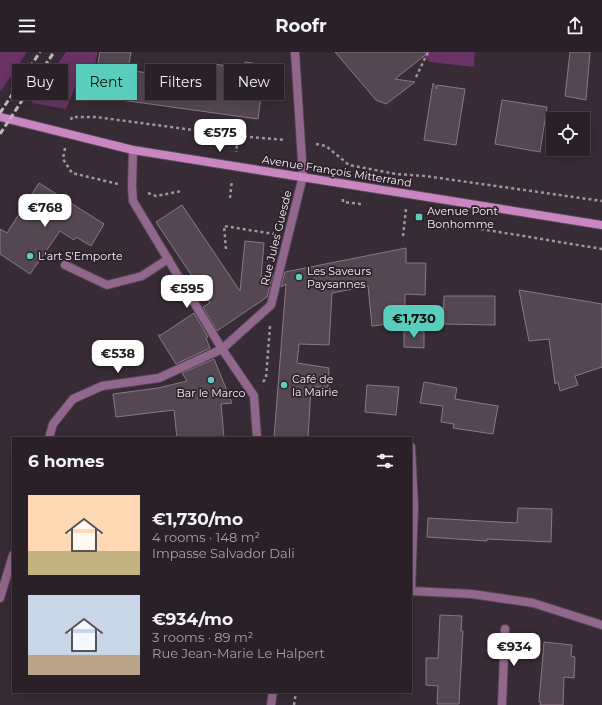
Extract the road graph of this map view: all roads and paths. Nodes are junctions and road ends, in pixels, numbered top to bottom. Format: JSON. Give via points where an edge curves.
{"nodes":[{"id":1,"x":295,"y":52,"type":"edge"},
{"id":2,"x":428,"y":52,"type":"edge"},
{"id":3,"x":416,"y":77,"type":"dead end"},
{"id":4,"x":0,"y":117,"type":"edge"},
{"id":5,"x":238,"y":136,"type":"dead end"},
{"id":6,"x":301,"y":141,"type":"junction"},
{"id":7,"x":133,"y":150,"type":"junction"},
{"id":8,"x":303,"y":176,"type":"junction"},
{"id":9,"x":132,"y":187,"type":"junction"},
{"id":10,"x":182,"y":191,"type":"dead end"},
{"id":11,"x":602,"y":201,"type":"edge"},
{"id":12,"x":602,"y":225,"type":"edge"},
{"id":13,"x":445,"y":228,"type":"dead end"},
{"id":14,"x":288,"y":236,"type":"junction"},
{"id":15,"x":602,"y":249,"type":"edge"},
{"id":16,"x":226,"y":250,"type":"dead end"},
{"id":17,"x":168,"y":259,"type":"junction"},
{"id":18,"x":65,"y":265,"type":"dead end"},
{"id":19,"x":271,"y":305,"type":"junction"},
{"id":20,"x":222,"y":349,"type":"junction"},
{"id":21,"x":254,"y":396,"type":"junction"},
{"id":22,"x":49,"y":437,"type":"edge"},
{"id":23,"x":257,"y":437,"type":"edge"},
{"id":24,"x":412,"y":467,"type":"edge"},
{"id":25,"x":12,"y":558,"type":"edge"},
{"id":26,"x":412,"y":563,"type":"edge"},
{"id":27,"x":412,"y":591,"type":"edge"},
{"id":28,"x":0,"y":598,"type":"edge"},
{"id":29,"x":602,"y":625,"type":"edge"},
{"id":30,"x":505,"y":629,"type":"dead end"},
{"id":31,"x":273,"y":693,"type":"edge"},
{"id":32,"x":296,"y":693,"type":"edge"},
{"id":33,"x":271,"y":705,"type":"edge"},
{"id":34,"x":294,"y":705,"type":"edge"},
{"id":35,"x":502,"y":705,"type":"edge"}],
"edges":[{"from":1,"to":6,"type":"street","name":"Rue Jules Guesde"},
{"from":2,"to":3,"type":"path"},
{"from":4,"to":7,"type":"main road","name":"Avenue François Mitterrand"},
{"from":5,"to":6,"type":"path"},
{"from":6,"to":8,"type":"street","name":"Rue Jules Guesde"},
{"from":6,"to":11,"type":"path","via":[[326,146],[349,165],[364,168]]},
{"from":7,"to":8,"type":"main road","name":"Avenue François Mitterrand"},
{"from":7,"to":9,"type":"street"},
{"from":8,"to":12,"type":"main road","name":"Avenue François Mitterrand"},
{"from":8,"to":14,"type":"street","name":"Rue Jules Guesde"},
{"from":9,"to":10,"type":"path","via":[[156,196]]},
{"from":9,"to":17,"type":"street","via":[[133,200]]},
{"from":13,"to":15,"type":"path","via":[[475,228]]},
{"from":14,"to":16,"type":"path","via":[[224,226]]},
{"from":14,"to":19,"type":"street","name":"Rue Jules Guesde"},
{"from":17,"to":18,"type":"street","via":[[142,276],[107,285]]},
{"from":17,"to":20,"type":"street"},
{"from":19,"to":20,"type":"street"},
{"from":19,"to":21,"type":"path","via":[[266,378]]},
{"from":20,"to":21,"type":"street"},
{"from":20,"to":22,"type":"street","via":[[159,378],[102,386],[73,399],[53,424]]},
{"from":21,"to":23,"type":"street"},
{"from":24,"to":26,"type":"street"},
{"from":25,"to":28,"type":"street"},
{"from":27,"to":29,"type":"street","via":[[472,594],[533,603]]},
{"from":30,"to":35,"type":"street"},
{"from":31,"to":33,"type":"street"},
{"from":32,"to":34,"type":"path"}]}
